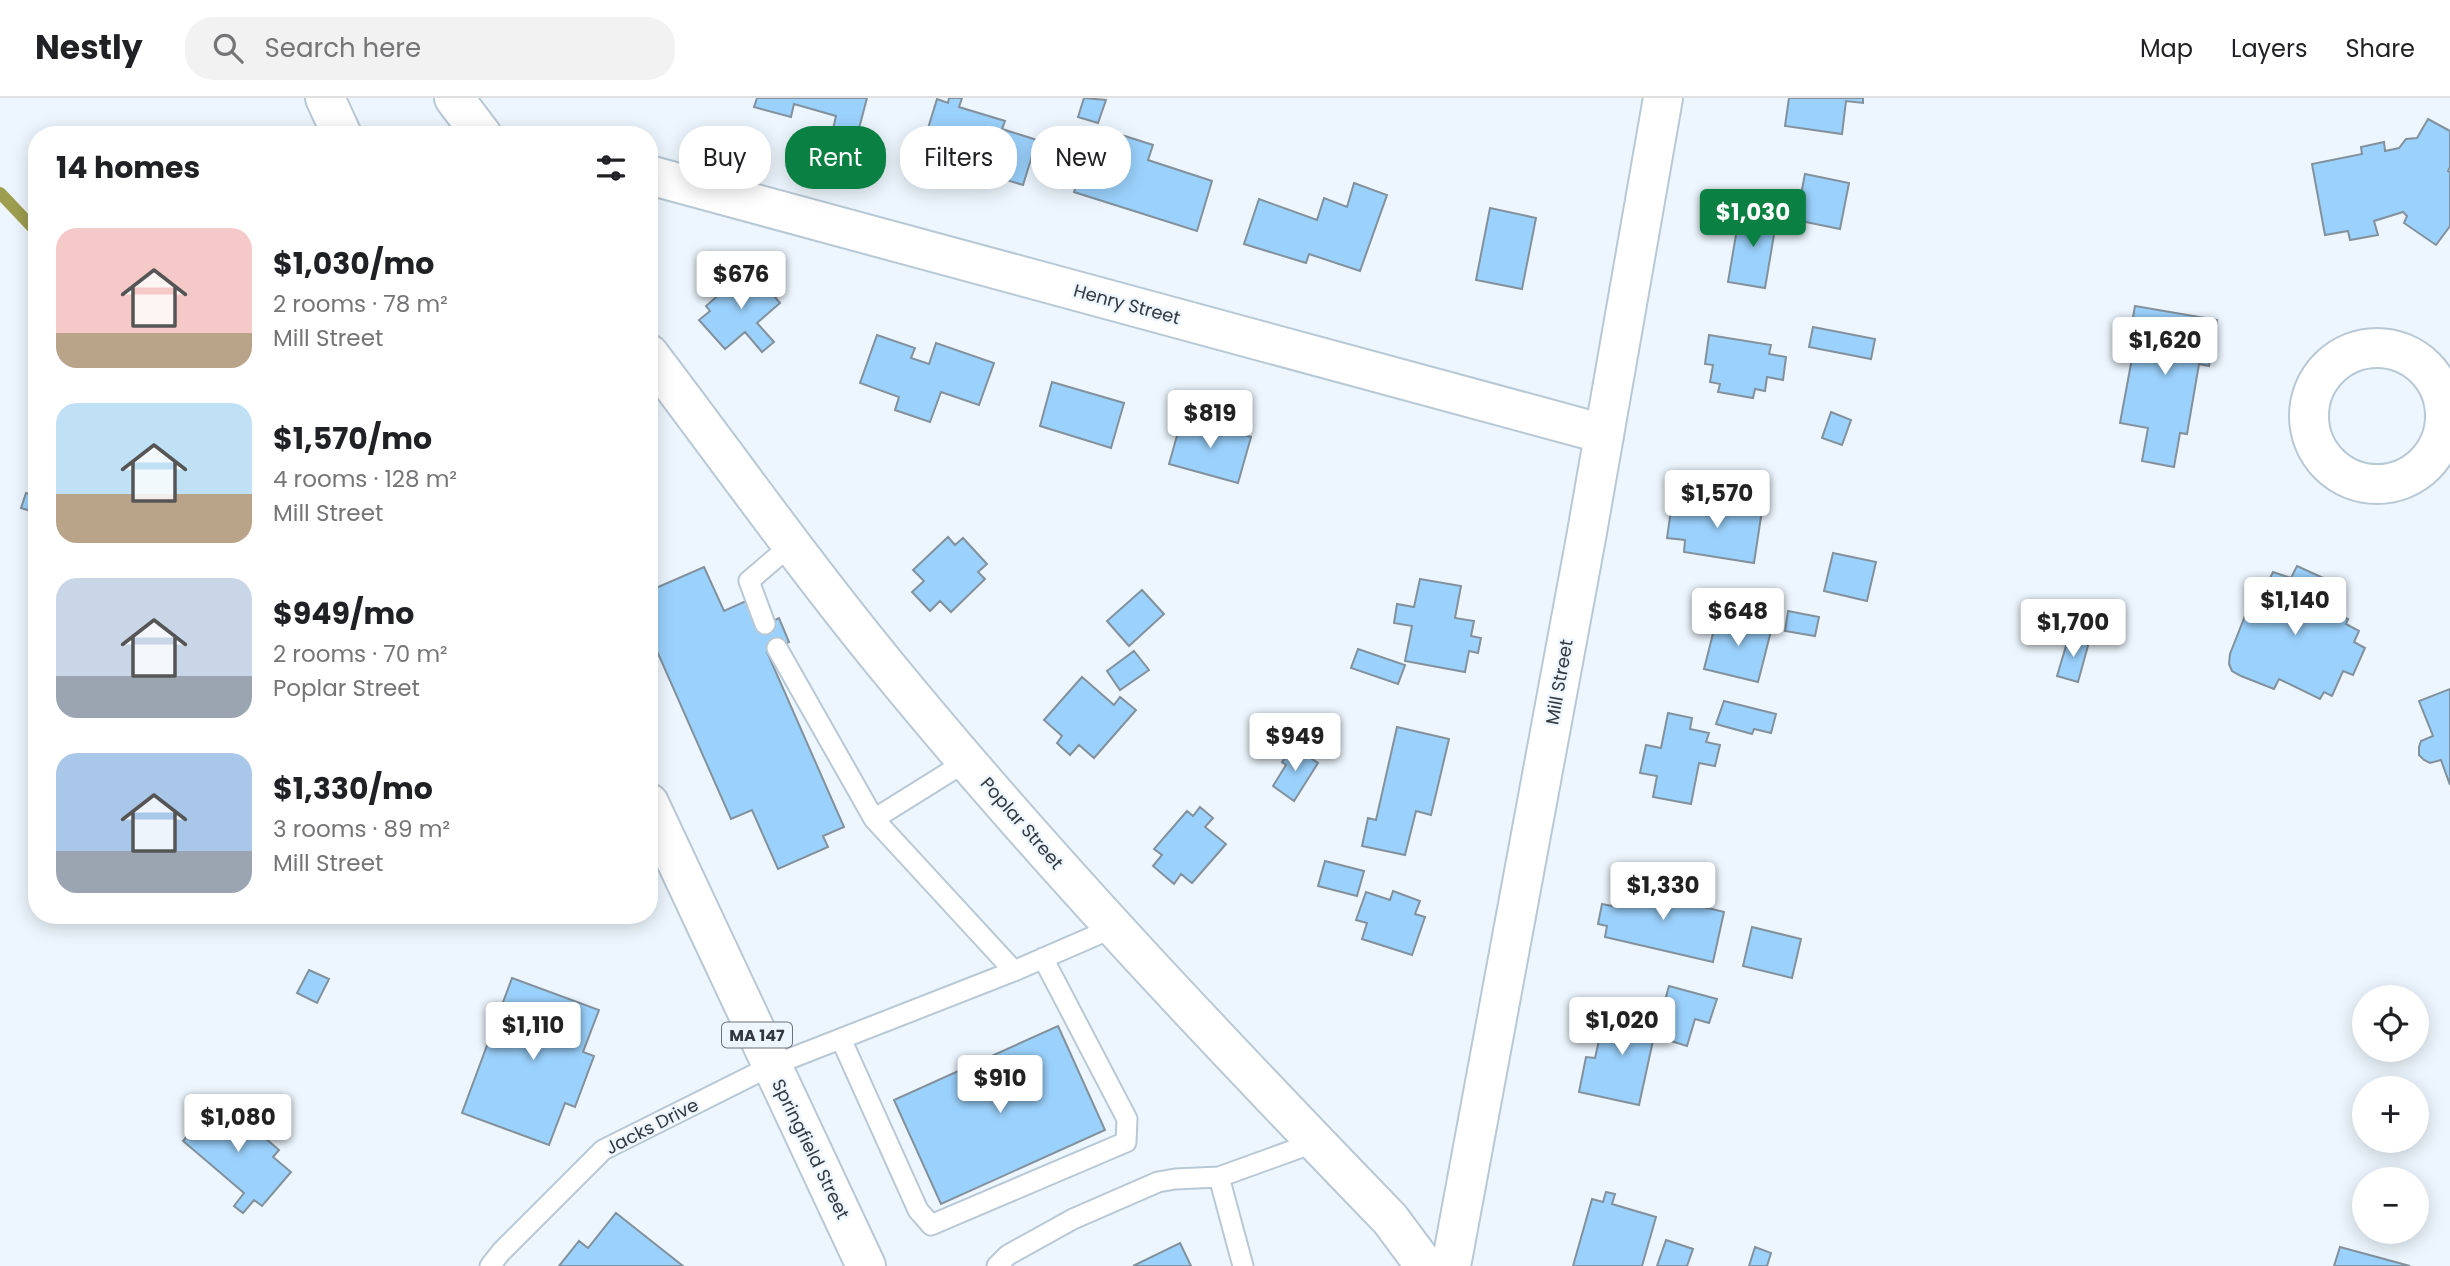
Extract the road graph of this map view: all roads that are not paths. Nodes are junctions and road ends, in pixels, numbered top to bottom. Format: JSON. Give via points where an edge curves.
{"nodes":[{"id":1,"x":325,"y":98,"type":"edge"},
{"id":2,"x":454,"y":98,"type":"edge"},
{"id":3,"x":1663,"y":98,"type":"edge"},
{"id":4,"x":338,"y":126,"type":"edge"},
{"id":5,"x":481,"y":126,"type":"edge"},
{"id":6,"x":658,"y":177,"type":"edge"},
{"id":7,"x":658,"y":366,"type":"edge"},
{"id":8,"x":1604,"y":434,"type":"junction"},
{"id":9,"x":792,"y":544,"type":"junction"},
{"id":10,"x":765,"y":624,"type":"dead end"},
{"id":11,"x":777,"y":648,"type":"dead end"},
{"id":12,"x":967,"y":761,"type":"junction"},
{"id":13,"x":874,"y":819,"type":"junction"},
{"id":14,"x":658,"y":822,"type":"edge"},
{"id":15,"x":1115,"y":927,"type":"junction"},
{"id":16,"x":1043,"y":958,"type":"junction"},
{"id":17,"x":1014,"y":971,"type":"junction"},
{"id":18,"x":841,"y":1039,"type":"junction"},
{"id":19,"x":771,"y":1066,"type":"junction"},
{"id":20,"x":1316,"y":1142,"type":"junction"},
{"id":21,"x":1219,"y":1177,"type":"junction"},
{"id":22,"x":490,"y":1266,"type":"edge"},
{"id":23,"x":866,"y":1266,"type":"edge"},
{"id":24,"x":997,"y":1266,"type":"edge"},
{"id":25,"x":1244,"y":1266,"type":"edge"},
{"id":26,"x":1426,"y":1266,"type":"edge"},
{"id":27,"x":1451,"y":1266,"type":"edge"}],
"edges":[{"from":1,"to":4,"type":"street"},
{"from":2,"to":5,"type":"street"},
{"from":3,"to":8,"type":"street","name":"Mill Street"},
{"from":6,"to":8,"type":"street","name":"Henry Street"},
{"from":7,"to":9,"type":"street","name":"Poplar Street"},
{"from":8,"to":27,"type":"street","name":"Mill Street"},
{"from":9,"to":10,"type":"lane","via":[[749,581]]},
{"from":9,"to":12,"type":"street","name":"Poplar Street"},
{"from":11,"to":13,"type":"lane"},
{"from":12,"to":13,"type":"lane"},
{"from":12,"to":15,"type":"street","name":"Poplar Street"},
{"from":13,"to":17,"type":"lane"},
{"from":14,"to":19,"type":"street","name":"Springfield Street","number":"MA 147"},
{"from":15,"to":16,"type":"lane","name":"Jacks Drive"},
{"from":15,"to":20,"type":"street","name":"Poplar Street"},
{"from":16,"to":17,"type":"lane","name":"Jacks Drive"},
{"from":16,"to":18,"type":"lane","via":[[1127,1119],[1126,1142],[931,1225],[918,1210]]},
{"from":17,"to":18,"type":"lane","name":"Jacks Drive"},
{"from":18,"to":19,"type":"lane","name":"Jacks Drive"},
{"from":19,"to":22,"type":"lane","name":"Jacks Drive","via":[[603,1150]]},
{"from":19,"to":23,"type":"street","name":"Springfield Street","number":"MA 147"},
{"from":20,"to":21,"type":"lane"},
{"from":20,"to":26,"type":"street","name":"Poplar Street","via":[[1390,1219]]},
{"from":21,"to":24,"type":"lane","via":[[1158,1182],[1073,1219],[1008,1255]]},
{"from":21,"to":25,"type":"lane"}]}
